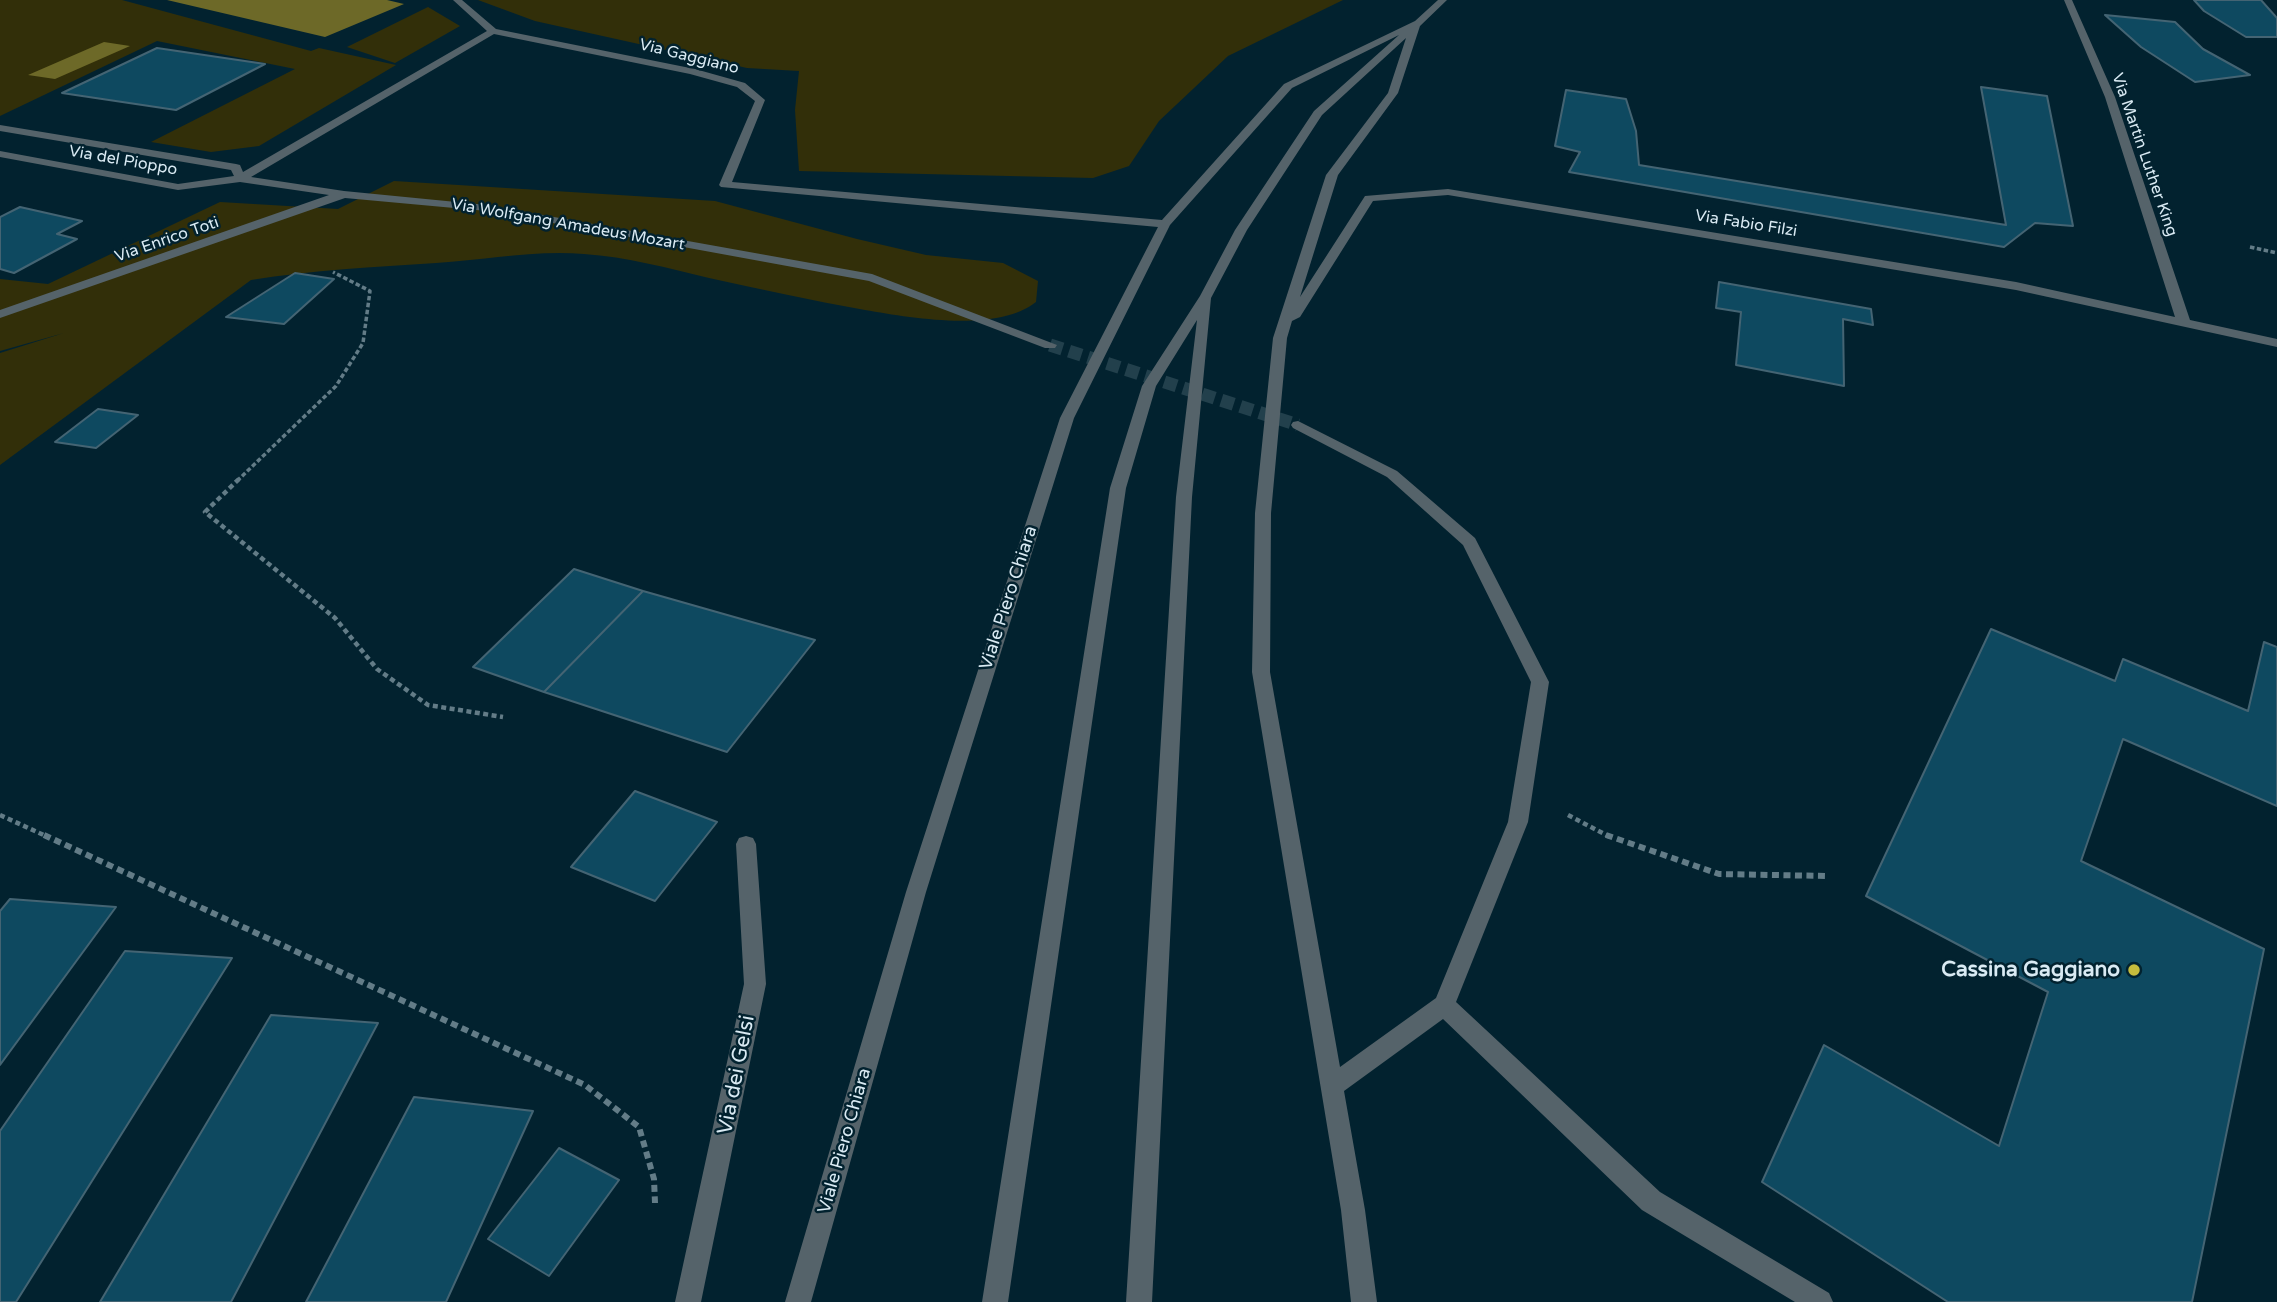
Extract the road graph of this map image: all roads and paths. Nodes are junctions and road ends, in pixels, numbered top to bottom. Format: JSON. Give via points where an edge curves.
{"nodes":[{"id":1,"x":457,"y":0,"type":"edge"},
{"id":2,"x":1443,"y":0,"type":"edge"},
{"id":3,"x":2068,"y":0,"type":"edge"},
{"id":4,"x":1416,"y":23,"type":"junction"},
{"id":5,"x":494,"y":31,"type":"junction"},
{"id":6,"x":0,"y":128,"type":"edge"},
{"id":7,"x":0,"y":154,"type":"edge"},
{"id":8,"x":240,"y":179,"type":"junction"},
{"id":9,"x":344,"y":194,"type":"junction"},
{"id":10,"x":1165,"y":224,"type":"junction"},
{"id":11,"x":2250,"y":247,"type":"dead end"},
{"id":12,"x":2277,"y":253,"type":"edge"},
{"id":13,"x":333,"y":272,"type":"dead end"},
{"id":14,"x":1206,"y":296,"type":"junction"},
{"id":15,"x":0,"y":314,"type":"edge"},
{"id":16,"x":2184,"y":323,"type":"junction"},
{"id":17,"x":1280,"y":338,"type":"junction"},
{"id":18,"x":2277,"y":343,"type":"edge"},
{"id":19,"x":1050,"y":345,"type":"tunnel mouth"},
{"id":20,"x":1298,"y":425,"type":"tunnel mouth"},
{"id":21,"x":503,"y":716,"type":"dead end"},
{"id":22,"x":1523,"y":790,"type":"junction"},
{"id":23,"x":0,"y":815,"type":"edge"},
{"id":24,"x":746,"y":844,"type":"dead end"},
{"id":25,"x":1828,"y":876,"type":"dead end"},
{"id":26,"x":1444,"y":1005,"type":"junction"},
{"id":27,"x":1331,"y":1087,"type":"junction"},
{"id":28,"x":655,"y":1205,"type":"dead end"},
{"id":29,"x":688,"y":1302,"type":"edge"},
{"id":30,"x":798,"y":1302,"type":"edge"},
{"id":31,"x":995,"y":1302,"type":"edge"},
{"id":32,"x":1139,"y":1302,"type":"edge"},
{"id":33,"x":1364,"y":1302,"type":"edge"},
{"id":34,"x":1820,"y":1302,"type":"edge"}],
"edges":[{"from":1,"to":5,"type":"street"},
{"from":2,"to":4,"type":"street","name":"Viale Piero Chiara"},
{"from":3,"to":16,"type":"street","name":"Via Martin Luther King","via":[[2110,97]]},
{"from":4,"to":10,"type":"street","name":"Viale Piero Chiara","via":[[1288,86]]},
{"from":4,"to":14,"type":"street","name":"Viale Piero Chiara","via":[[1318,113],[1241,230]]},
{"from":4,"to":17,"type":"street","via":[[1393,93],[1332,176]]},
{"from":5,"to":8,"type":"street"},
{"from":5,"to":10,"type":"street","name":"Via Gaggiano","via":[[741,85],[760,100],[725,186]]},
{"from":6,"to":8,"type":"street","name":"Via Wolfgang Amadeus Mozart","via":[[236,167]]},
{"from":7,"to":8,"type":"street","name":"Via del Pioppo","via":[[178,187]]},
{"from":8,"to":9,"type":"street","name":"Via Wolfgang Amadeus Mozart"},
{"from":9,"to":15,"type":"street","name":"Via Enrico Toti"},
{"from":9,"to":19,"type":"street","name":"Via Wolfgang Amadeus Mozart","via":[[487,208],[872,278]]},
{"from":10,"to":30,"type":"street","name":"Viale Piero Chiara","via":[[1067,418],[916,892]]},
{"from":11,"to":12,"type":"path"},
{"from":13,"to":21,"type":"path","via":[[370,291],[363,343],[336,386],[205,512],[335,618],[377,669],[428,705]]},
{"from":14,"to":31,"type":"street","name":"Viale Piero Chiara","via":[[1149,386],[1118,488]]},
{"from":14,"to":32,"type":"street","name":"Viale Piero Chiara","via":[[1184,497]]},
{"from":16,"to":17,"type":"street","name":"Via Fabio Filzi","via":[[2015,286],[1447,192],[1368,198]]},
{"from":16,"to":18,"type":"street","name":"Via Fabio Filzi"},
{"from":17,"to":27,"type":"street","via":[[1263,513],[1261,672]]},
{"from":20,"to":22,"type":"street","via":[[1392,474],[1469,542],[1540,682]]},
{"from":22,"to":25,"type":"path","via":[[1609,837],[1719,874]]},
{"from":22,"to":26,"type":"street","via":[[1518,822]]},
{"from":23,"to":28,"type":"path","via":[[585,1085],[639,1127],[654,1179]]},
{"from":24,"to":29,"type":"street","name":"Via dei Gelsi","via":[[755,984]]},
{"from":26,"to":27,"type":"street"},
{"from":26,"to":34,"type":"street","via":[[1651,1201]]},
{"from":27,"to":33,"type":"street"}]}
